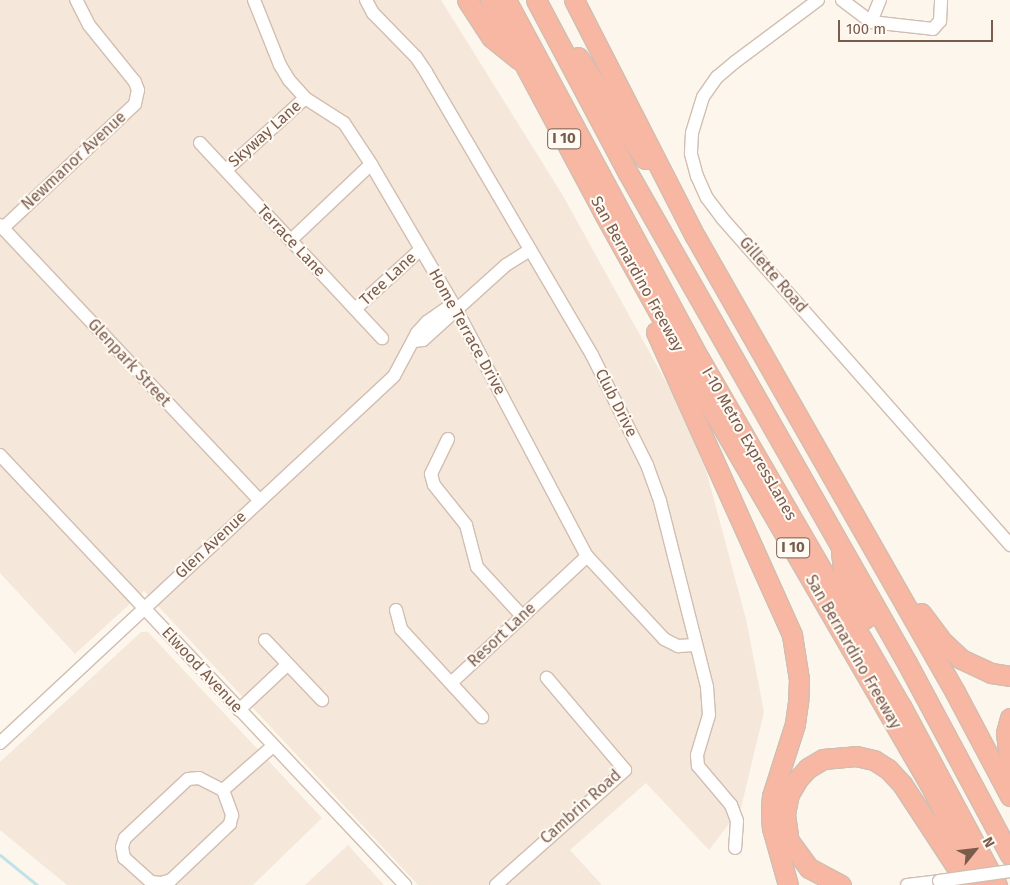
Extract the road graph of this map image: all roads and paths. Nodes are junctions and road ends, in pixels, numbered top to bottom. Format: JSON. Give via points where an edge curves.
{"nodes":[{"id":1,"x":76,"y":0,"type":"edge"},
{"id":2,"x":254,"y":0,"type":"edge"},
{"id":3,"x":366,"y":0,"type":"edge"},
{"id":4,"x":467,"y":0,"type":"edge"},
{"id":5,"x":490,"y":0,"type":"edge"},
{"id":6,"x":506,"y":0,"type":"edge"},
{"id":7,"x":522,"y":0,"type":"edge"},
{"id":8,"x":536,"y":0,"type":"edge"},
{"id":9,"x":541,"y":0,"type":"edge"},
{"id":10,"x":574,"y":0,"type":"edge"},
{"id":11,"x":818,"y":0,"type":"edge"},
{"id":12,"x":842,"y":0,"type":"edge"},
{"id":13,"x":880,"y":0,"type":"edge"},
{"id":14,"x":941,"y":0,"type":"edge"},
{"id":15,"x":871,"y":22,"type":"junction"},
{"id":16,"x":526,"y":66,"type":"junction"},
{"id":17,"x":581,"y":86,"type":"junction"},
{"id":18,"x":305,"y":98,"type":"junction"},
{"id":19,"x":200,"y":143,"type":"dead end"},
{"id":20,"x":371,"y":164,"type":"junction"},
{"id":21,"x":226,"y":170,"type":"junction"},
{"id":22,"x":602,"y":212,"type":"junction"},
{"id":23,"x":2,"y":226,"type":"edge"},
{"id":24,"x":695,"y":236,"type":"junction"},
{"id":25,"x":291,"y":240,"type":"junction"},
{"id":26,"x":421,"y":249,"type":"junction"},
{"id":27,"x":530,"y":250,"type":"junction"},
{"id":28,"x":356,"y":309,"type":"junction"},
{"id":29,"x":456,"y":309,"type":"junction"},
{"id":30,"x":382,"y":338,"type":"dead end"},
{"id":31,"x":448,"y":439,"type":"dead end"},
{"id":32,"x":0,"y":455,"type":"edge"},
{"id":33,"x":258,"y":500,"type":"junction"},
{"id":34,"x":840,"y":543,"type":"junction"},
{"id":35,"x":1010,"y":545,"type":"edge"},
{"id":36,"x":871,"y":548,"type":"junction"},
{"id":37,"x":587,"y":556,"type":"junction"},
{"id":38,"x":144,"y":609,"type":"junction"},
{"id":39,"x":396,"y":610,"type":"dead end"},
{"id":40,"x":522,"y":616,"type":"junction"},
{"id":41,"x":266,"y":640,"type":"dead end"},
{"id":42,"x":696,"y":645,"type":"junction"},
{"id":43,"x":288,"y":664,"type":"junction"},
{"id":44,"x":1010,"y":676,"type":"edge"},
{"id":45,"x":547,"y":678,"type":"dead end"},
{"id":46,"x":451,"y":683,"type":"junction"},
{"id":47,"x":322,"y":700,"type":"dead end"},
{"id":48,"x":239,"y":710,"type":"junction"},
{"id":49,"x":482,"y":717,"type":"dead end"},
{"id":50,"x":1010,"y":718,"type":"edge"},
{"id":51,"x":0,"y":743,"type":"edge"},
{"id":52,"x":273,"y":746,"type":"junction"},
{"id":53,"x":1010,"y":767,"type":"edge"},
{"id":54,"x":223,"y":790,"type":"junction"},
{"id":55,"x":1010,"y":796,"type":"edge"},
{"id":56,"x":786,"y":835,"type":"junction"},
{"id":57,"x":735,"y":848,"type":"dead end"},
{"id":58,"x":1010,"y":855,"type":"edge"},
{"id":59,"x":1010,"y":871,"type":"edge"},
{"id":60,"x":405,"y":885,"type":"edge"},
{"id":61,"x":496,"y":885,"type":"edge"},
{"id":62,"x":788,"y":885,"type":"edge"},
{"id":63,"x":800,"y":885,"type":"edge"},
{"id":64,"x":842,"y":885,"type":"edge"},
{"id":65,"x":907,"y":885,"type":"edge"},
{"id":66,"x":968,"y":885,"type":"edge"},
{"id":67,"x":980,"y":885,"type":"edge"},
{"id":68,"x":997,"y":885,"type":"edge"},
{"id":69,"x":1010,"y":885,"type":"edge"}],
"edges":[{"from":1,"to":23,"type":"street","name":"Newmanor Avenue","via":[[89,24],[135,82],[138,90],[134,104]]},
{"from":2,"to":18,"type":"street","name":"Home Terrace Drive","via":[[280,65]]},
{"from":3,"to":27,"type":"street","name":"Club Drive","via":[[373,13],[416,57]]},
{"from":4,"to":16,"type":"highway","via":[[490,37]]},
{"from":5,"to":16,"type":"highway","name":"San Bernardino Freeway","number":"I 10"},
{"from":6,"to":68,"type":"highway","name":"I-10 Metro ExpressLanes","via":[[649,269],[920,739]]},
{"from":7,"to":17,"type":"highway","via":[[557,66]]},
{"from":8,"to":17,"type":"highway","number":"I 10"},
{"from":9,"to":24,"type":"highway"},
{"from":10,"to":24,"type":"highway"},
{"from":11,"to":35,"type":"street","name":"Gillette Road","via":[[717,77],[703,97],[692,133],[697,176],[707,198],[722,218]]},
{"from":12,"to":15,"type":"street","via":[[861,18]]},
{"from":13,"to":15,"type":"street"},
{"from":14,"to":15,"type":"street","via":[[940,21],[934,29]]},
{"from":16,"to":22,"type":"highway","name":"San Bernardino Freeway","number":"I 10"},
{"from":17,"to":34,"type":"highway","number":"I 10"},
{"from":18,"to":20,"type":"street","name":"Home Terrace Drive","via":[[344,122]]},
{"from":18,"to":21,"type":"street","name":"Skyway Lane"},
{"from":19,"to":21,"type":"street","name":"Terrace Lane"},
{"from":20,"to":25,"type":"street"},
{"from":20,"to":26,"type":"street","name":"Home Terrace Drive"},
{"from":21,"to":25,"type":"street","name":"Terrace Lane"},
{"from":22,"to":62,"type":"highway","via":[[792,635],[799,679],[797,709],[771,811],[772,828]]},
{"from":22,"to":67,"type":"highway","name":"San Bernardino Freeway","number":"I 10","via":[[929,783]]},
{"from":23,"to":33,"type":"street","name":"Glenpark Street"},
{"from":24,"to":36,"type":"highway"},
{"from":25,"to":28,"type":"street","name":"Terrace Lane"},
{"from":26,"to":28,"type":"street","name":"Tree Lane"},
{"from":26,"to":29,"type":"street","name":"Home Terrace Drive"},
{"from":27,"to":29,"type":"street","name":"Glen Avenue","via":[[506,265],[474,297]]},
{"from":27,"to":42,"type":"street","name":"Club Drive","via":[[592,355],[654,482]]},
{"from":28,"to":30,"type":"street","name":"Terrace Lane"},
{"from":29,"to":33,"type":"street","name":"Glen Avenue","via":[[447,308],[423,340],[414,341],[394,376]]},
{"from":29,"to":37,"type":"street","name":"Home Terrace Drive"},
{"from":31,"to":40,"type":"street","via":[[431,474],[434,484],[466,525],[477,567]]},
{"from":32,"to":38,"type":"street","name":"Elwood Avenue"},
{"from":33,"to":38,"type":"street","name":"Glen Avenue"},
{"from":34,"to":58,"type":"highway","number":"I 10"},
{"from":34,"to":69,"type":"highway","via":[[844,581]]},
{"from":36,"to":44,"type":"highway","via":[[944,643],[976,667]]},
{"from":36,"to":55,"type":"highway","via":[[955,692]]},
{"from":37,"to":40,"type":"street","name":"Resort Lane"},
{"from":37,"to":42,"type":"street","name":"Home Terrace Drive","via":[[664,639],[678,646]]},
{"from":38,"to":48,"type":"street","name":"Elwood Avenue"},
{"from":38,"to":51,"type":"street","name":"Glen Avenue"},
{"from":39,"to":46,"type":"street","via":[[401,629]]},
{"from":40,"to":46,"type":"street","name":"Resort Lane"},
{"from":41,"to":43,"type":"street"},
{"from":42,"to":57,"type":"street","name":"Club Drive","via":[[709,701],[709,715],[697,755],[698,766],[731,805],[737,821]]},
{"from":43,"to":47,"type":"street"},
{"from":43,"to":48,"type":"street"},
{"from":45,"to":61,"type":"street","name":"Cambrin Road","via":[[625,770]]},
{"from":46,"to":49,"type":"street"},
{"from":48,"to":52,"type":"street","name":"Elwood Avenue"},
{"from":50,"to":53,"type":"highway","via":[[1006,733]]},
{"from":52,"to":54,"type":"street"},
{"from":52,"to":60,"type":"street","name":"Elwood Avenue"},
{"from":54,"to":54,"type":"street","via":[[199,778],[188,779],[125,838],[122,847],[124,858],[151,882],[161,884],[171,880],[230,824],[232,815]]},
{"from":56,"to":63,"type":"highway"},
{"from":56,"to":64,"type":"highway","via":[[809,868]]},
{"from":56,"to":66,"type":"highway","via":[[789,794],[808,768],[823,759],[839,756],[874,760],[902,784]]},
{"from":59,"to":65,"type":"street","bridge":true}]}
